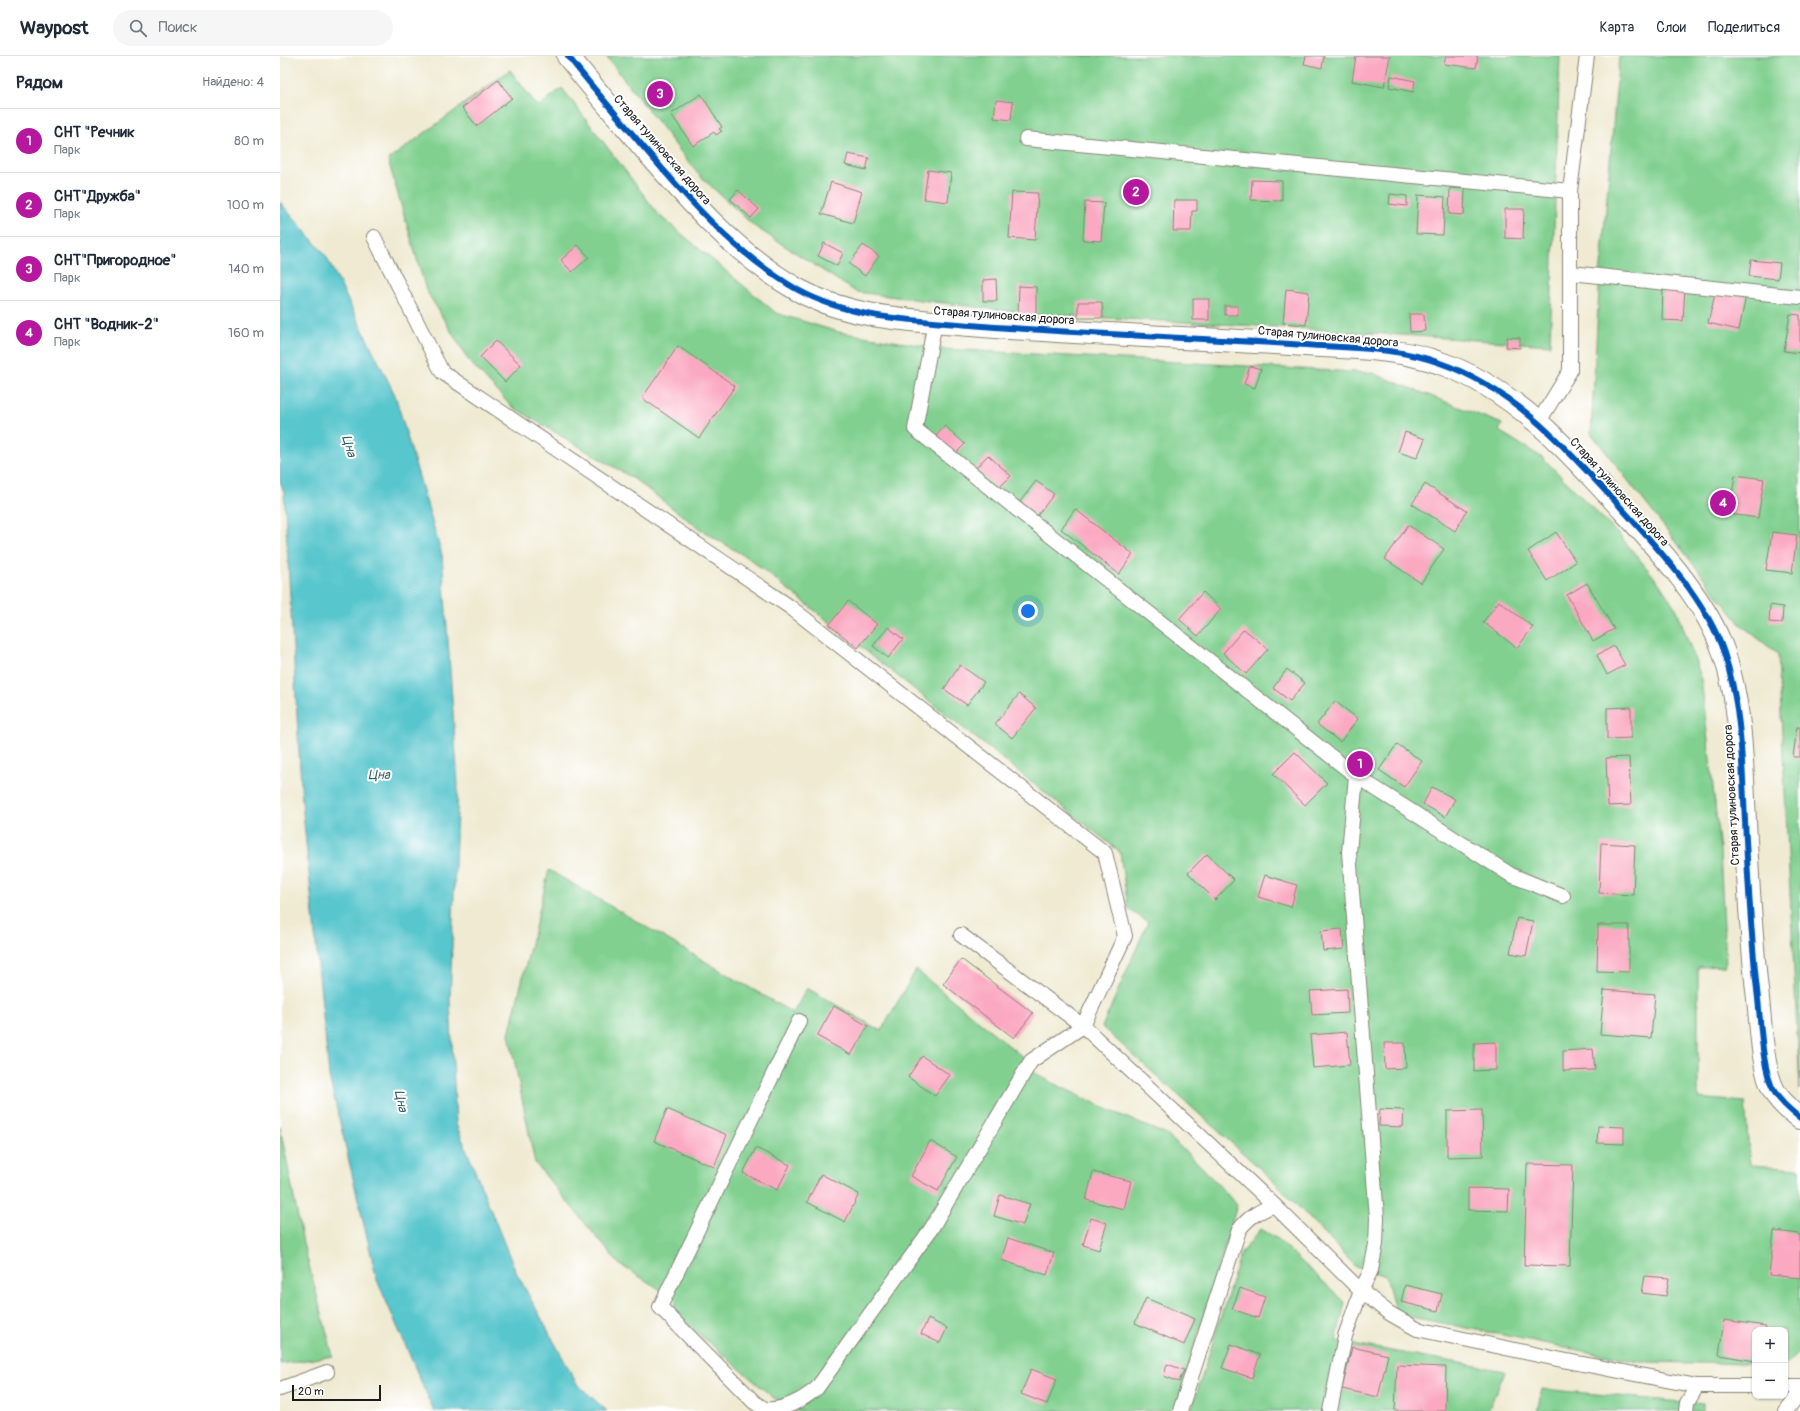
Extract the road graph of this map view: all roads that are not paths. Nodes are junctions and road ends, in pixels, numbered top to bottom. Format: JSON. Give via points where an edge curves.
{"nodes":[{"id":1,"x":568,"y":56,"type":"edge"},
{"id":2,"x":1587,"y":56,"type":"edge"},
{"id":3,"x":1026,"y":139,"type":"dead end"},
{"id":4,"x":1570,"y":191,"type":"junction"},
{"id":5,"x":374,"y":237,"type":"dead end"},
{"id":6,"x":1571,"y":273,"type":"junction"},
{"id":7,"x":1800,"y":297,"type":"edge"},
{"id":8,"x":935,"y":322,"type":"junction"},
{"id":9,"x":1538,"y":423,"type":"junction"},
{"id":10,"x":1356,"y":776,"type":"junction"},
{"id":11,"x":1563,"y":896,"type":"dead end"},
{"id":12,"x":961,"y":935,"type":"dead end"},
{"id":13,"x":799,"y":1022,"type":"dead end"},
{"id":14,"x":1083,"y":1026,"type":"junction"},
{"id":15,"x":1800,"y":1118,"type":"edge"},
{"id":16,"x":1274,"y":1205,"type":"junction"},
{"id":17,"x":1361,"y":1291,"type":"junction"},
{"id":18,"x":327,"y":1372,"type":"dead end"},
{"id":19,"x":1696,"y":1386,"type":"junction"},
{"id":20,"x":1752,"y":1386,"type":"edge"},
{"id":21,"x":1788,"y":1386,"type":"edge"},
{"id":22,"x":1800,"y":1386,"type":"edge"},
{"id":23,"x":280,"y":1389,"type":"edge"},
{"id":24,"x":1800,"y":1392,"type":"edge"},
{"id":25,"x":1180,"y":1411,"type":"edge"},
{"id":26,"x":1330,"y":1411,"type":"edge"},
{"id":27,"x":1686,"y":1411,"type":"edge"},
{"id":28,"x":1786,"y":1411,"type":"edge"}],
"edges":[{"from":1,"to":8,"type":"street","name":"Старая тулиновская дорога","via":[[683,193],[753,261],[798,290],[834,307],[869,315]]},
{"from":2,"to":4,"type":"lane"},
{"from":3,"to":4,"type":"lane"},
{"from":4,"to":6,"type":"lane"},
{"from":5,"to":14,"type":"lane","via":[[442,372],[790,607],[1105,853],[1125,936]]},
{"from":6,"to":7,"type":"lane"},
{"from":6,"to":9,"type":"lane","via":[[1570,371]]},
{"from":8,"to":9,"type":"street","name":"Старая тулиновская дорога","via":[[1393,352],[1438,362],[1470,375],[1515,404]]},
{"from":8,"to":10,"type":"lane","via":[[915,429]]},
{"from":9,"to":15,"type":"street","name":"Старая тулиновская дорога","via":[[1630,517],[1665,559],[1704,610],[1723,650],[1740,730],[1748,889],[1766,1070],[1774,1091]]},
{"from":10,"to":11,"type":"lane","via":[[1511,875]]},
{"from":10,"to":17,"type":"lane","via":[[1349,852],[1377,1218],[1371,1270]]},
{"from":12,"to":14,"type":"lane"},
{"from":13,"to":14,"type":"lane","via":[[660,1307],[754,1402],[766,1409],[780,1409],[799,1403],[817,1388],[931,1229],[1031,1061]]},
{"from":14,"to":16,"type":"lane"},
{"from":16,"to":17,"type":"lane"},
{"from":16,"to":25,"type":"lane","via":[[1246,1220],[1240,1230]]},
{"from":17,"to":19,"type":"lane","via":[[1389,1314],[1417,1329]]},
{"from":17,"to":26,"type":"lane","via":[[1345,1336]]},
{"from":18,"to":23,"type":"lane"},
{"from":19,"to":20,"type":"lane"},
{"from":19,"to":27,"type":"lane"},
{"from":21,"to":22,"type":"lane"},
{"from":24,"to":28,"type":"lane"}]}
